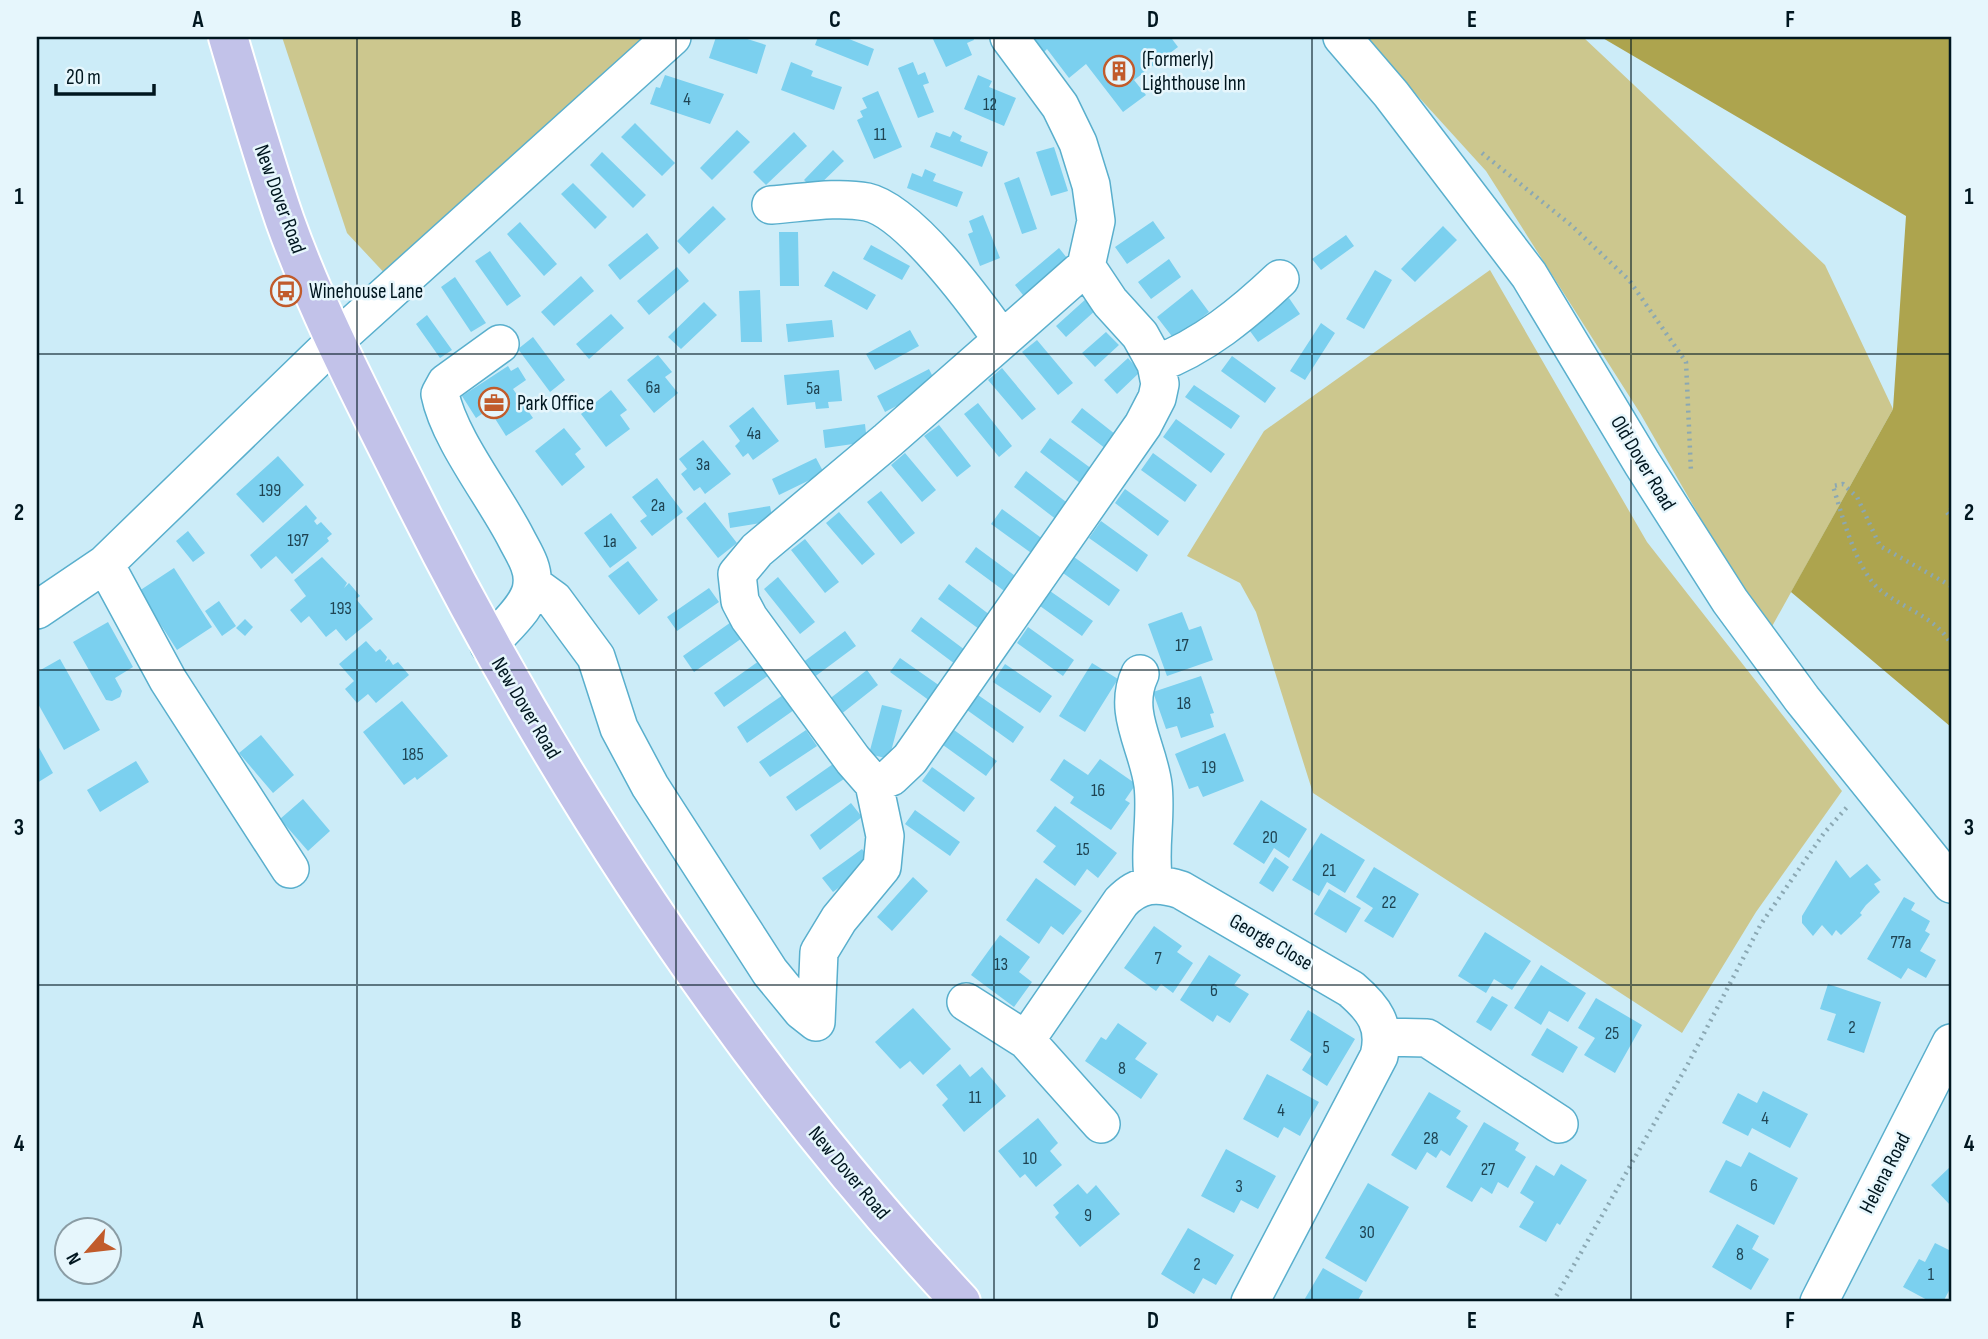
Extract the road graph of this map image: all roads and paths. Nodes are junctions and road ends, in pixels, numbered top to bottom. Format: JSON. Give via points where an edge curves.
{"nodes":[{"id":1,"x":228,"y":37,"type":"edge"},
{"id":2,"x":672,"y":37,"type":"edge"},
{"id":3,"x":1009,"y":37,"type":"edge"},
{"id":4,"x":1342,"y":37,"type":"edge"},
{"id":5,"x":1472,"y":144,"type":"dead end"},
{"id":6,"x":771,"y":205,"type":"dead end"},
{"id":7,"x":1086,"y":267,"type":"junction"},
{"id":8,"x":1280,"y":279,"type":"dead end"},
{"id":9,"x":1001,"y":338,"type":"junction"},
{"id":10,"x":336,"y":340,"type":"junction"},
{"id":11,"x":500,"y":344,"type":"dead end"},
{"id":12,"x":1156,"y":364,"type":"junction"},
{"id":13,"x":1691,"y":476,"type":"dead end"},
{"id":14,"x":1951,"y":510,"type":"edge"},
{"id":15,"x":1951,"y":518,"type":"edge"},
{"id":16,"x":105,"y":564,"type":"junction"},
{"id":17,"x":532,"y":584,"type":"junction"},
{"id":18,"x":1951,"y":586,"type":"edge"},
{"id":19,"x":37,"y":610,"type":"edge"},
{"id":20,"x":1951,"y":644,"type":"edge"},
{"id":21,"x":489,"y":645,"type":"junction"},
{"id":22,"x":1140,"y":674,"type":"dead end"},
{"id":23,"x":1865,"y":776,"type":"junction"},
{"id":24,"x":874,"y":784,"type":"junction"},
{"id":25,"x":290,"y":869,"type":"dead end"},
{"id":26,"x":1154,"y":884,"type":"junction"},
{"id":27,"x":1951,"y":884,"type":"edge"},
{"id":28,"x":966,"y":1002,"type":"dead end"},
{"id":29,"x":1382,"y":1037,"type":"junction"},
{"id":30,"x":1026,"y":1040,"type":"junction"},
{"id":31,"x":1951,"y":1043,"type":"edge"},
{"id":32,"x":1101,"y":1124,"type":"dead end"},
{"id":33,"x":1559,"y":1124,"type":"dead end"},
{"id":34,"x":961,"y":1302,"type":"edge"},
{"id":35,"x":1250,"y":1302,"type":"edge"},
{"id":36,"x":1553,"y":1302,"type":"edge"},
{"id":37,"x":1819,"y":1302,"type":"edge"}],
"edges":[{"from":1,"to":10,"type":"main road","name":"New Dover Road","via":[[286,224]]},
{"from":2,"to":10,"type":"street"},
{"from":3,"to":7,"type":"street","via":[[1060,106],[1078,143],[1096,221]]},
{"from":4,"to":23,"type":"street","name":"Old Dover Road","via":[[1529,275],[1730,601]]},
{"from":5,"to":13,"type":"path","via":[[1571,225],[1629,280],[1686,362]]},
{"from":6,"to":9,"type":"street","via":[[857,201],[882,209],[930,248]]},
{"from":7,"to":9,"type":"street"},
{"from":7,"to":12,"type":"street","via":[[1140,335]]},
{"from":8,"to":12,"type":"street","via":[[1236,318],[1177,356]]},
{"from":9,"to":24,"type":"street","via":[[757,550],[737,574],[740,601],[750,618]]},
{"from":10,"to":16,"type":"street"},
{"from":10,"to":21,"type":"main road","name":"New Dover Road"},
{"from":11,"to":17,"type":"street","via":[[446,383],[440,394],[450,427],[529,562]]},
{"from":12,"to":24,"type":"street","via":[[1160,384],[1143,425],[910,759],[891,777]]},
{"from":14,"to":15,"type":"path","via":[[1946,511]]},
{"from":16,"to":19,"type":"street"},
{"from":16,"to":25,"type":"street","via":[[168,680]]},
{"from":17,"to":21,"type":"street","via":[[528,597]]},
{"from":17,"to":24,"type":"street","via":[[554,600],[596,657],[620,728],[650,786],[770,972],[816,1022],[819,953],[839,919],[876,876],[884,858],[886,836]]},
{"from":18,"to":20,"type":"path","via":[[1880,547],[1857,497],[1843,484],[1833,486],[1850,541],[1878,588],[1942,629]]},
{"from":21,"to":34,"type":"main road","name":"New Dover Road","via":[[610,848],[714,1000],[842,1166]]},
{"from":22,"to":26,"type":"street","via":[[1132,706],[1153,785],[1150,862]]},
{"from":23,"to":27,"type":"street","name":"Old Dover Road"},
{"from":23,"to":36,"type":"path","via":[[1840,818],[1824,832],[1761,925]]},
{"from":26,"to":29,"type":"street","name":"George Close","via":[[1181,890],[1351,989],[1373,1010]]},
{"from":26,"to":30,"type":"street","via":[[1131,892],[1121,902]]},
{"from":28,"to":30,"type":"street"},
{"from":29,"to":33,"type":"street","via":[[1427,1038]]},
{"from":29,"to":35,"type":"street","via":[[1380,1056]]},
{"from":30,"to":32,"type":"street"},
{"from":31,"to":37,"type":"street","name":"Helena Road"}]}
